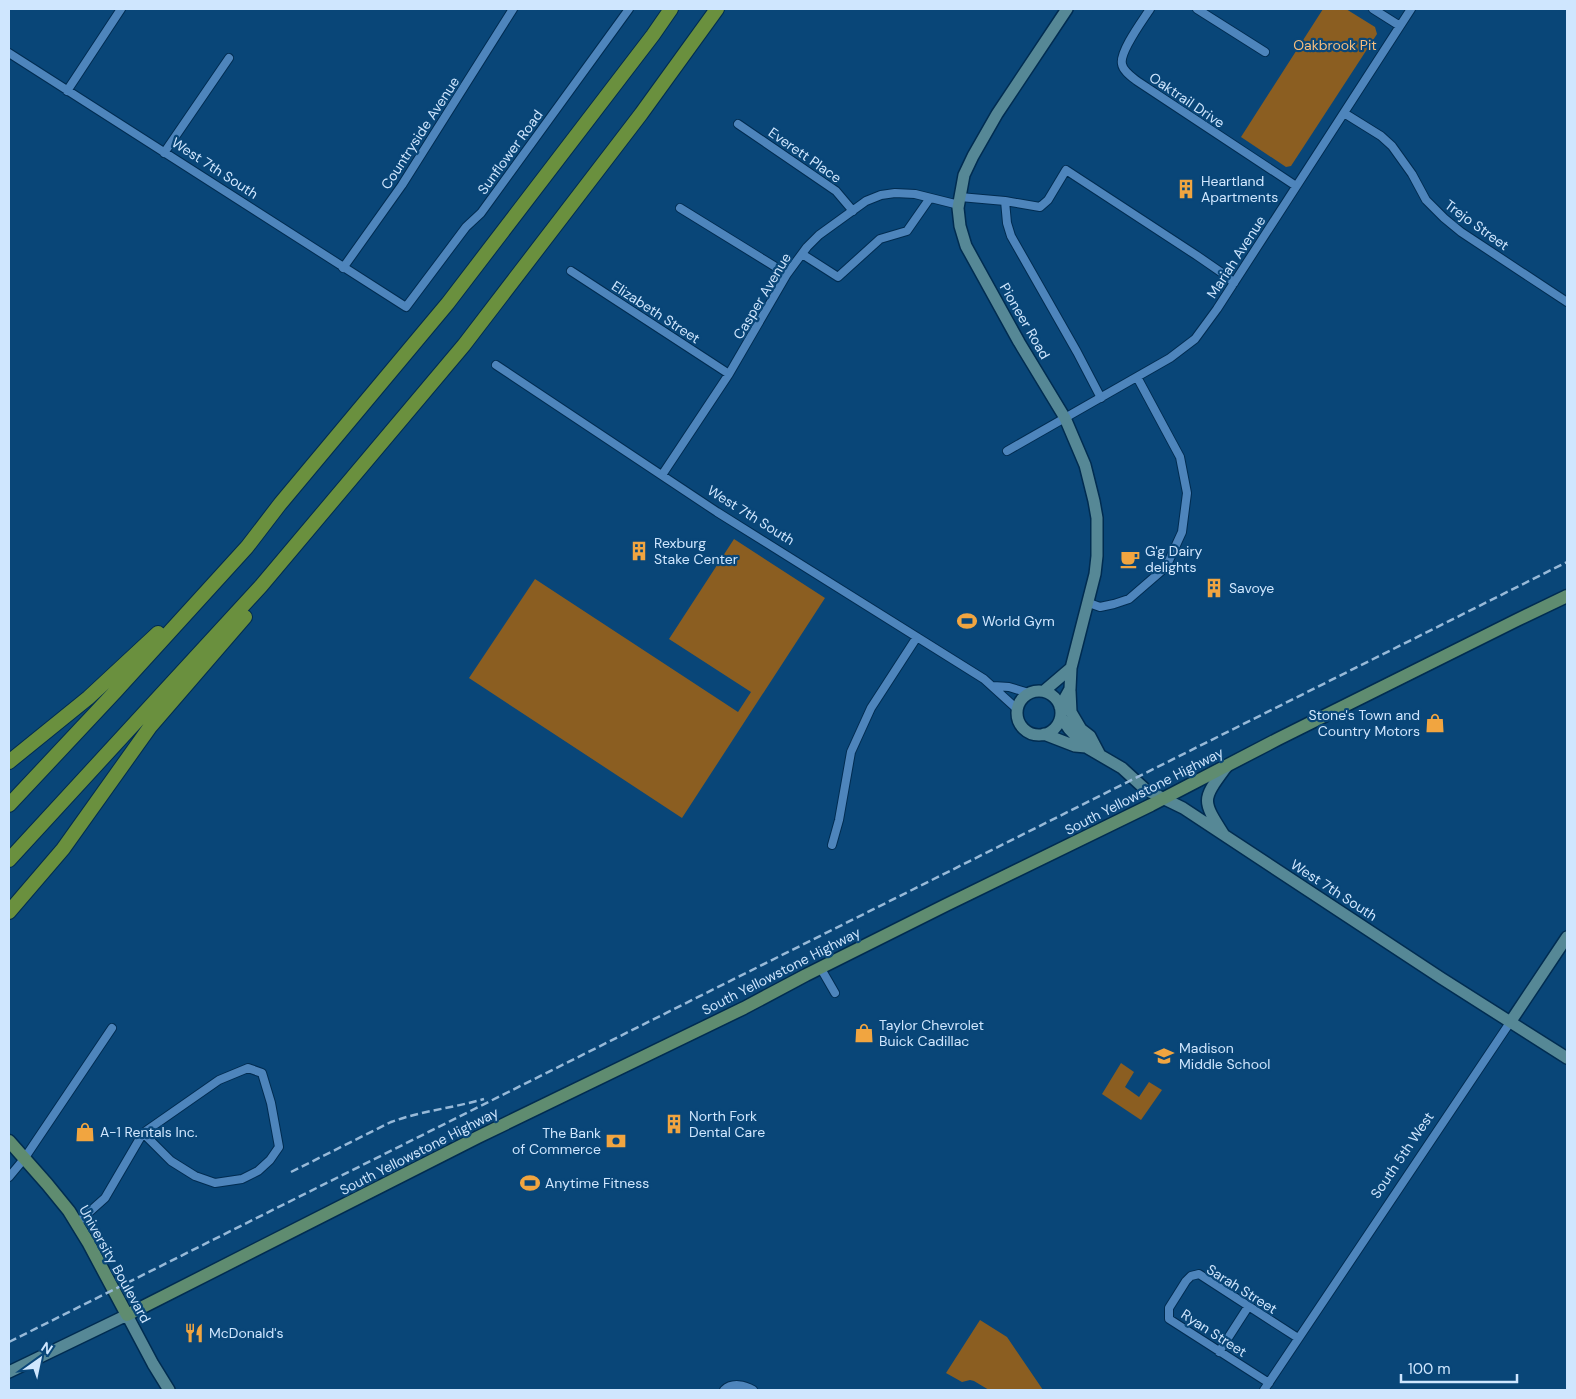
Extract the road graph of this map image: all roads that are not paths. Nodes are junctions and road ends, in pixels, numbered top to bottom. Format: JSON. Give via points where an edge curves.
{"nodes":[{"id":1,"x":121,"y":9,"type":"edge"},
{"id":2,"x":513,"y":9,"type":"edge"},
{"id":3,"x":629,"y":9,"type":"edge"},
{"id":4,"x":671,"y":9,"type":"edge"},
{"id":5,"x":717,"y":9,"type":"edge"},
{"id":6,"x":1067,"y":9,"type":"edge"},
{"id":7,"x":1150,"y":9,"type":"edge"},
{"id":8,"x":1197,"y":9,"type":"edge"},
{"id":9,"x":1373,"y":9,"type":"edge"},
{"id":10,"x":1411,"y":9,"type":"edge"},
{"id":11,"x":1400,"y":26,"type":"junction"},
{"id":12,"x":1265,"y":52,"type":"dead end"},
{"id":13,"x":9,"y":53,"type":"edge"},
{"id":14,"x":228,"y":58,"type":"dead end"},
{"id":15,"x":67,"y":91,"type":"junction"},
{"id":16,"x":1344,"y":113,"type":"junction"},
{"id":17,"x":738,"y":124,"type":"dead end"},
{"id":18,"x":164,"y":153,"type":"junction"},
{"id":19,"x":1296,"y":186,"type":"junction"},
{"id":20,"x":930,"y":198,"type":"junction"},
{"id":21,"x":959,"y":201,"type":"junction"},
{"id":22,"x":1005,"y":201,"type":"junction"},
{"id":23,"x":680,"y":208,"type":"dead end"},
{"id":24,"x":853,"y":211,"type":"junction"},
{"id":25,"x":802,"y":254,"type":"junction"},
{"id":26,"x":344,"y":268,"type":"junction"},
{"id":27,"x":571,"y":271,"type":"dead end"},
{"id":28,"x":787,"y":274,"type":"junction"},
{"id":29,"x":1234,"y":283,"type":"junction"},
{"id":30,"x":1567,"y":302,"type":"edge"},
{"id":31,"x":406,"y":306,"type":"joint"},
{"id":32,"x":496,"y":365,"type":"dead end"},
{"id":33,"x":729,"y":374,"type":"junction"},
{"id":34,"x":1137,"y":377,"type":"junction"},
{"id":35,"x":1100,"y":398,"type":"junction"},
{"id":36,"x":1065,"y":418,"type":"junction"},
{"id":37,"x":1007,"y":451,"type":"dead end"},
{"id":38,"x":361,"y":469,"type":"junction"},
{"id":39,"x":662,"y":475,"type":"junction"},
{"id":40,"x":247,"y":547,"type":"junction"},
{"id":41,"x":1567,"y":596,"type":"edge"},
{"id":42,"x":1088,"y":603,"type":"junction"},
{"id":43,"x":917,"y":637,"type":"junction"},
{"id":44,"x":1071,"y":668,"type":"junction"},
{"id":45,"x":994,"y":686,"type":"junction"},
{"id":46,"x":1070,"y":689,"type":"junction"},
{"id":47,"x":1044,"y":691,"type":"junction"},
{"id":48,"x":1029,"y":693,"type":"junction"},
{"id":49,"x":1017,"y":709,"type":"junction"},
{"id":50,"x":1061,"y":712,"type":"junction"},
{"id":51,"x":1044,"y":734,"type":"junction"},
{"id":52,"x":1086,"y":747,"type":"junction"},
{"id":53,"x":1100,"y":754,"type":"junction"},
{"id":54,"x":9,"y":762,"type":"edge"},
{"id":55,"x":1227,"y":766,"type":"junction"},
{"id":56,"x":1164,"y":798,"type":"junction"},
{"id":57,"x":9,"y":805,"type":"edge"},
{"id":58,"x":1226,"y":838,"type":"junction"},
{"id":59,"x":832,"y":845,"type":"dead end"},
{"id":60,"x":9,"y":860,"type":"edge"},
{"id":61,"x":9,"y":912,"type":"edge"},
{"id":62,"x":1567,"y":938,"type":"edge"},
{"id":63,"x":820,"y":968,"type":"junction"},
{"id":64,"x":834,"y":993,"type":"dead end"},
{"id":65,"x":1511,"y":1021,"type":"junction"},
{"id":66,"x":112,"y":1028,"type":"dead end"},
{"id":67,"x":1567,"y":1058,"type":"edge"},
{"id":68,"x":142,"y":1133,"type":"junction"},
{"id":69,"x":9,"y":1141,"type":"edge"},
{"id":70,"x":9,"y":1154,"type":"edge"},
{"id":71,"x":24,"y":1159,"type":"junction"},
{"id":72,"x":9,"y":1177,"type":"edge"},
{"id":73,"x":77,"y":1223,"type":"junction"},
{"id":74,"x":1178,"y":1294,"type":"joint"},
{"id":75,"x":1248,"y":1306,"type":"junction"},
{"id":76,"x":127,"y":1315,"type":"junction"},
{"id":77,"x":1298,"y":1338,"type":"junction"},
{"id":78,"x":1219,"y":1352,"type":"junction"},
{"id":79,"x":9,"y":1372,"type":"edge"},
{"id":80,"x":1268,"y":1383,"type":"junction"},
{"id":81,"x":169,"y":1390,"type":"edge"},
{"id":82,"x":724,"y":1390,"type":"edge"},
{"id":83,"x":753,"y":1390,"type":"edge"},
{"id":84,"x":1264,"y":1390,"type":"edge"}],
"edges":[{"from":1,"to":15,"type":"street"},
{"from":2,"to":26,"type":"street","name":"Countryside Avenue","via":[[402,185]]},
{"from":3,"to":31,"type":"street","name":"Sunflower Road","via":[[481,213],[466,227]]},
{"from":4,"to":40,"type":"highway","via":[[448,303]]},
{"from":5,"to":38,"type":"highway","via":[[557,226]]},
{"from":6,"to":21,"type":"street","name":"Pioneer Road","via":[[982,141],[964,175]]},
{"from":7,"to":19,"type":"street","name":"Oaktrail Drive","via":[[1126,47],[1123,67],[1138,81]]},
{"from":8,"to":12,"type":"street"},
{"from":9,"to":11,"type":"street"},
{"from":10,"to":11,"type":"street","name":"Mariah Avenue"},
{"from":11,"to":16,"type":"street","name":"Mariah Avenue"},
{"from":13,"to":15,"type":"street","name":"West 7th South"},
{"from":14,"to":18,"type":"street"},
{"from":15,"to":18,"type":"street","name":"West 7th South"},
{"from":16,"to":19,"type":"street","name":"Mariah Avenue"},
{"from":16,"to":30,"type":"street","name":"Trejo Street","via":[[1392,146],[1426,200],[1444,218]]},
{"from":17,"to":24,"type":"street","name":"Everett Place","via":[[836,191]]},
{"from":18,"to":26,"type":"street","name":"West 7th South"},
{"from":19,"to":29,"type":"street","name":"Mariah Avenue"},
{"from":20,"to":21,"type":"street","name":"Casper Avenue"},
{"from":20,"to":24,"type":"street","name":"Casper Avenue","via":[[881,195]]},
{"from":20,"to":25,"type":"street","via":[[907,231],[880,239],[838,277]]},
{"from":21,"to":22,"type":"street","name":"Casper Avenue"},
{"from":21,"to":36,"type":"street","name":"Pioneer Road","via":[[960,226],[966,246]]},
{"from":22,"to":29,"type":"street","name":"Casper Avenue","via":[[1040,207],[1048,200],[1066,170],[1181,244]]},
{"from":22,"to":35,"type":"street","via":[[1011,236]]},
{"from":23,"to":28,"type":"street"},
{"from":24,"to":25,"type":"street","name":"Casper Avenue","via":[[819,235]]},
{"from":25,"to":28,"type":"street","name":"Casper Avenue"},
{"from":26,"to":31,"type":"street","name":"West 7th South"},
{"from":27,"to":33,"type":"street","name":"Elizabeth Street"},
{"from":28,"to":33,"type":"street","name":"Casper Avenue"},
{"from":29,"to":34,"type":"street","name":"Mariah Avenue","via":[[1196,339]]},
{"from":32,"to":39,"type":"street","name":"West 7th South"},
{"from":33,"to":39,"type":"street","name":"Casper Avenue"},
{"from":34,"to":35,"type":"street","name":"Mariah Avenue"},
{"from":34,"to":42,"type":"street","via":[[1180,456],[1187,493],[1182,532],[1166,568],[1129,599],[1100,606]]},
{"from":35,"to":36,"type":"street","name":"Mariah Avenue"},
{"from":36,"to":37,"type":"street","name":"Mariah Avenue"},
{"from":36,"to":42,"type":"street","name":"Pioneer Road","via":[[1085,465],[1097,518],[1097,556]]},
{"from":38,"to":60,"type":"highway","via":[[261,586]]},
{"from":38,"to":61,"type":"highway","via":[[269,589],[150,727],[63,849]]},
{"from":39,"to":43,"type":"street","name":"West 7th South"},
{"from":40,"to":54,"type":"highway","via":[[88,698]]},
{"from":40,"to":57,"type":"highway"},
{"from":41,"to":55,"type":"main road","name":"South Yellowstone Highway"},
{"from":42,"to":44,"type":"street","name":"Pioneer Road"},
{"from":43,"to":45,"type":"street","name":"West 7th South"},
{"from":43,"to":59,"type":"street","via":[[871,708],[851,752]]},
{"from":44,"to":46,"type":"street","name":"Pioneer Road"},
{"from":44,"to":47,"type":"street"},
{"from":45,"to":48,"type":"street","name":"West 7th South"},
{"from":45,"to":49,"type":"street","name":"West 7th South"},
{"from":46,"to":50,"type":"street","name":"Pioneer Road"},
{"from":46,"to":53,"type":"street","via":[[1071,712]]},
{"from":47,"to":48,"type":"street"},
{"from":47,"to":50,"type":"street","via":[[1055,697]]},
{"from":48,"to":49,"type":"street"},
{"from":49,"to":51,"type":"street","via":[[1018,718],[1026,730],[1032,734]]},
{"from":50,"to":51,"type":"street","via":[[1054,730]]},
{"from":50,"to":52,"type":"street","name":"West 7th South","via":[[1069,729]]},
{"from":51,"to":52,"type":"street","name":"West 7th South"},
{"from":52,"to":53,"type":"street","name":"West 7th South"},
{"from":53,"to":56,"type":"street","name":"West 7th South","via":[[1122,768],[1146,790]]},
{"from":55,"to":56,"type":"main road","name":"South Yellowstone Highway"},
{"from":55,"to":58,"type":"street","via":[[1209,792],[1207,801]]},
{"from":56,"to":58,"type":"street","name":"West 7th South"},
{"from":56,"to":63,"type":"main road","name":"South Yellowstone Highway"},
{"from":58,"to":65,"type":"street","name":"West 7th South"},
{"from":62,"to":65,"type":"street","name":"South 5th West"},
{"from":63,"to":64,"type":"street"},
{"from":63,"to":76,"type":"main road","name":"South Yellowstone Highway"},
{"from":65,"to":67,"type":"street","name":"West 7th South"},
{"from":65,"to":77,"type":"street","name":"South 5th West"},
{"from":66,"to":71,"type":"street"},
{"from":68,"to":68,"type":"street","via":[[219,1080],[248,1068],[262,1073],[278,1148],[258,1171],[242,1179],[215,1183],[195,1176],[171,1161]]},
{"from":68,"to":73,"type":"street","via":[[105,1198]]},
{"from":69,"to":71,"type":"main road","name":"University Boulevard"},
{"from":70,"to":71,"type":"main road","name":"University Boulevard"},
{"from":71,"to":72,"type":"street"},
{"from":71,"to":73,"type":"main road","name":"University Boulevard","via":[[53,1190]]},
{"from":73,"to":76,"type":"main road","name":"University Boulevard"},
{"from":74,"to":75,"type":"street","name":"Sarah Street","via":[[1190,1276],[1199,1274]]},
{"from":74,"to":78,"type":"street","name":"Ryan Street","via":[[1169,1308],[1169,1319]]},
{"from":75,"to":77,"type":"street","name":"Sarah Street"},
{"from":75,"to":78,"type":"street"},
{"from":76,"to":79,"type":"street","name":"South Yellowstone Highway"},
{"from":76,"to":81,"type":"street","name":"University Boulevard"},
{"from":77,"to":80,"type":"street","name":"South 5th West"},
{"from":78,"to":80,"type":"street","name":"Ryan Street"},
{"from":80,"to":84,"type":"street","name":"South 5th West"},
{"from":82,"to":83,"type":"street","via":[[738,1385]]}]}
